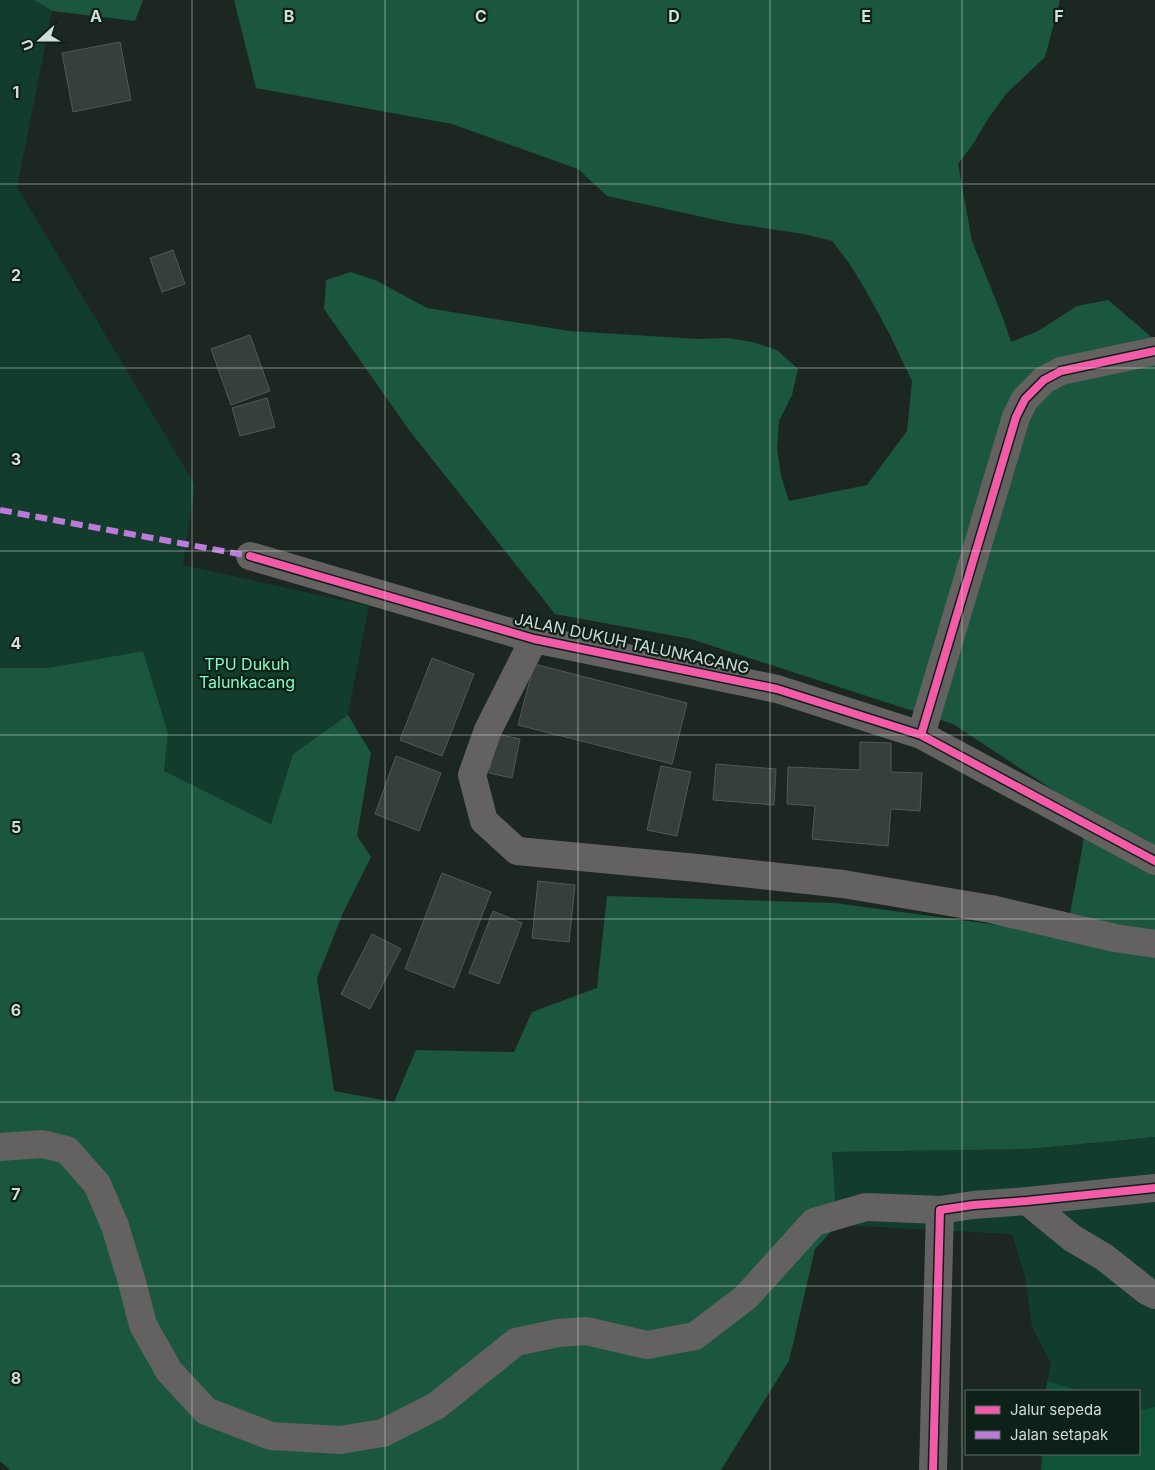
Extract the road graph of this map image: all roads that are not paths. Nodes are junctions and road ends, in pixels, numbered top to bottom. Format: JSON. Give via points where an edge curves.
{"nodes":[{"id":1,"x":1155,"y":352,"type":"edge"},
{"id":2,"x":250,"y":556,"type":"dead end"},
{"id":3,"x":534,"y":639,"type":"junction"},
{"id":4,"x":921,"y":735,"type":"junction"},
{"id":5,"x":1155,"y":861,"type":"edge"},
{"id":6,"x":1155,"y":944,"type":"edge"},
{"id":7,"x":0,"y":1147,"type":"edge"},
{"id":8,"x":1155,"y":1188,"type":"edge"},
{"id":9,"x":1027,"y":1201,"type":"junction"},
{"id":10,"x":940,"y":1215,"type":"junction"},
{"id":11,"x":1155,"y":1295,"type":"edge"},
{"id":12,"x":933,"y":1470,"type":"edge"}],
"edges":[{"from":1,"to":4,"type":"street","via":[[1062,371],[1044,380],[1025,399],[1016,417]]},
{"from":2,"to":3,"type":"street","name":"JALAN DUKUH TALUNKACANG"},
{"from":3,"to":4,"type":"street","name":"JALAN DUKUH TALUNKACANG","via":[[777,689]]},
{"from":3,"to":6,"type":"street","via":[[488,730],[472,775],[484,821],[517,851],[843,884],[990,909],[1114,938]]},
{"from":4,"to":5,"type":"street","name":"JALAN DUKUH TALUNKACANG"},
{"from":7,"to":10,"type":"street","via":[[42,1144],[67,1150],[97,1184],[115,1226],[143,1325],[169,1371],[206,1411],[271,1436],[340,1440],[383,1433],[436,1406],[516,1342],[586,1331],[647,1345],[695,1336],[746,1297],[814,1222],[866,1207]]},
{"from":8,"to":9,"type":"street"},
{"from":9,"to":10,"type":"street","via":[[973,1205]]},
{"from":9,"to":11,"type":"street","via":[[1072,1238]]},
{"from":10,"to":12,"type":"street"}]}
